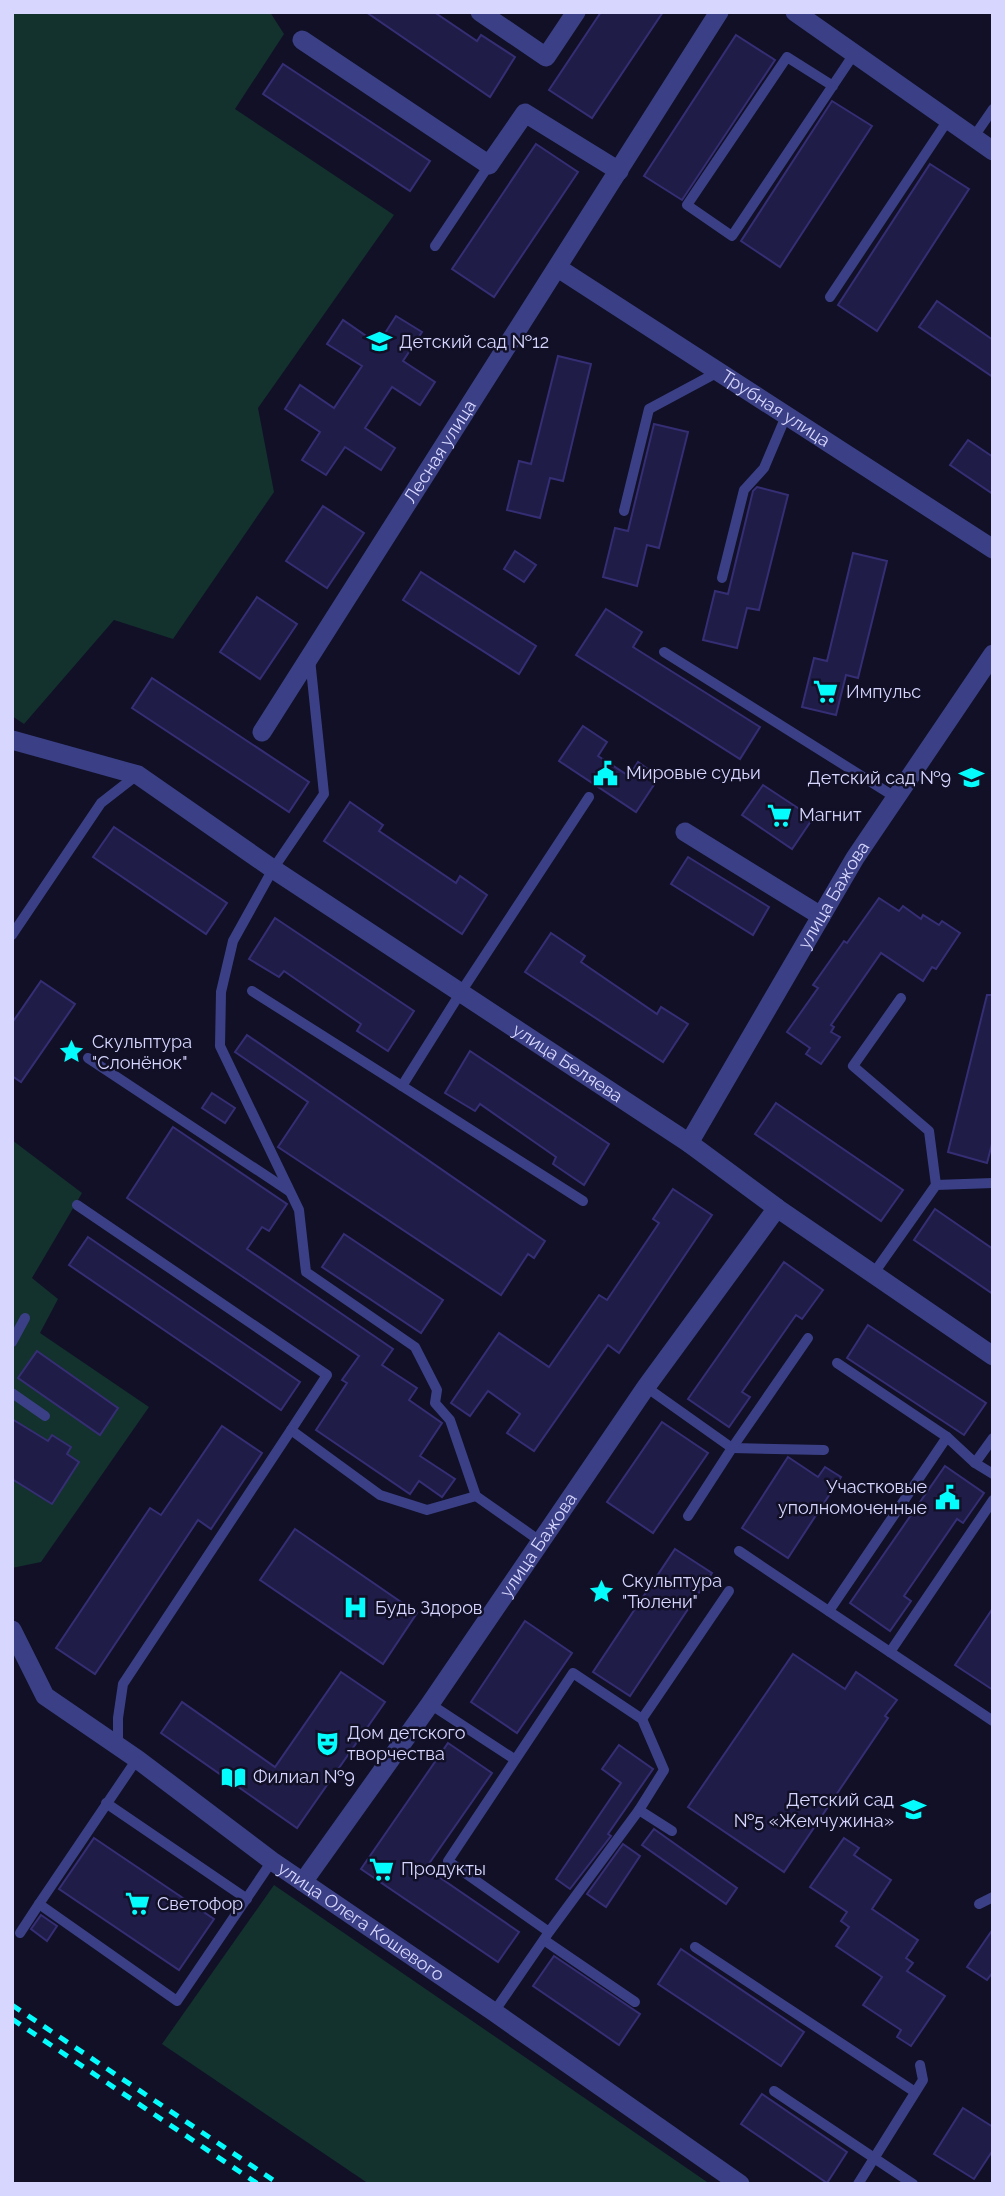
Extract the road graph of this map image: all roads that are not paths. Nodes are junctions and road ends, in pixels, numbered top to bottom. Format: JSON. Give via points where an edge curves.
{"nodes":[{"id":1,"x":480,"y":12,"type":"edge"},
{"id":2,"x":576,"y":12,"type":"edge"},
{"id":3,"x":719,"y":12,"type":"edge"},
{"id":4,"x":795,"y":12,"type":"edge"},
{"id":5,"x":302,"y":40,"type":"dead end"},
{"id":6,"x":855,"y":54,"type":"junction"},
{"id":7,"x":833,"y":86,"type":"junction"},
{"id":8,"x":993,"y":109,"type":"edge"},
{"id":9,"x":948,"y":120,"type":"junction"},
{"id":10,"x":973,"y":138,"type":"junction"},
{"id":11,"x":993,"y":151,"type":"edge"},
{"id":12,"x":489,"y":165,"type":"junction"},
{"id":13,"x":619,"y":171,"type":"junction"},
{"id":14,"x":435,"y":246,"type":"dead end"},
{"id":15,"x":558,"y":268,"type":"junction"},
{"id":16,"x":830,"y":297,"type":"dead end"},
{"id":17,"x":719,"y":372,"type":"junction"},
{"id":18,"x":786,"y":416,"type":"junction"},
{"id":19,"x":624,"y":511,"type":"dead end"},
{"id":20,"x":993,"y":549,"type":"edge"},
{"id":21,"x":722,"y":578,"type":"dead end"},
{"id":22,"x":664,"y":652,"type":"dead end"},
{"id":23,"x":993,"y":654,"type":"edge"},
{"id":24,"x":310,"y":659,"type":"junction"},
{"id":25,"x":262,"y":732,"type":"dead end"},
{"id":26,"x":12,"y":740,"type":"edge"},
{"id":27,"x":138,"y":775,"type":"junction"},
{"id":28,"x":589,"y":797,"type":"dead end"},
{"id":29,"x":895,"y":797,"type":"junction"},
{"id":30,"x":685,"y":832,"type":"dead end"},
{"id":31,"x":273,"y":869,"type":"junction"},
{"id":32,"x":821,"y":916,"type":"junction"},
{"id":33,"x":12,"y":935,"type":"edge"},
{"id":34,"x":253,"y":991,"type":"dead end"},
{"id":35,"x":461,"y":992,"type":"junction"},
{"id":36,"x":901,"y":998,"type":"dead end"},
{"id":37,"x":88,"y":1058,"type":"dead end"},
{"id":38,"x":402,"y":1086,"type":"junction"},
{"id":39,"x":689,"y":1143,"type":"junction"},
{"id":40,"x":993,"y":1183,"type":"edge"},
{"id":41,"x":936,"y":1185,"type":"junction"},
{"id":42,"x":289,"y":1191,"type":"junction"},
{"id":43,"x":583,"y":1201,"type":"dead end"},
{"id":44,"x":77,"y":1205,"type":"dead end"},
{"id":45,"x":777,"y":1208,"type":"junction"},
{"id":46,"x":873,"y":1273,"type":"junction"},
{"id":47,"x":25,"y":1318,"type":"dead end"},
{"id":48,"x":808,"y":1338,"type":"dead end"},
{"id":49,"x":12,"y":1342,"type":"edge"},
{"id":50,"x":993,"y":1356,"type":"edge"},
{"id":51,"x":837,"y":1363,"type":"dead end"},
{"id":52,"x":646,"y":1387,"type":"junction"},
{"id":53,"x":12,"y":1393,"type":"edge"},
{"id":54,"x":46,"y":1416,"type":"dead end"},
{"id":55,"x":291,"y":1430,"type":"junction"},
{"id":56,"x":947,"y":1437,"type":"junction"},
{"id":57,"x":993,"y":1438,"type":"edge"},
{"id":58,"x":732,"y":1448,"type":"junction"},
{"id":59,"x":824,"y":1450,"type":"dead end"},
{"id":60,"x":975,"y":1463,"type":"junction"},
{"id":61,"x":993,"y":1474,"type":"edge"},
{"id":62,"x":475,"y":1496,"type":"junction"},
{"id":63,"x":993,"y":1500,"type":"edge"},
{"id":64,"x":688,"y":1516,"type":"dead end"},
{"id":65,"x":540,"y":1541,"type":"junction"},
{"id":66,"x":739,"y":1551,"type":"dead end"},
{"id":67,"x":729,"y":1591,"type":"dead end"},
{"id":68,"x":829,"y":1611,"type":"junction"},
{"id":69,"x":12,"y":1630,"type":"edge"},
{"id":70,"x":890,"y":1652,"type":"junction"},
{"id":71,"x":429,"y":1704,"type":"junction"},
{"id":72,"x":642,"y":1718,"type":"junction"},
{"id":73,"x":992,"y":1719,"type":"edge"},
{"id":74,"x":118,"y":1747,"type":"junction"},
{"id":75,"x":137,"y":1759,"type":"junction"},
{"id":76,"x":514,"y":1759,"type":"junction"},
{"id":77,"x":106,"y":1803,"type":"junction"},
{"id":78,"x":639,"y":1810,"type":"junction"},
{"id":79,"x":673,"y":1831,"type":"dead end"},
{"id":80,"x":272,"y":1861,"type":"junction"},
{"id":81,"x":303,"y":1882,"type":"junction"},
{"id":82,"x":993,"y":1897,"type":"edge"},
{"id":83,"x":247,"y":1899,"type":"junction"},
{"id":84,"x":39,"y":1904,"type":"junction"},
{"id":85,"x":979,"y":1904,"type":"dead end"},
{"id":86,"x":20,"y":1933,"type":"dead end"},
{"id":87,"x":547,"y":1936,"type":"junction"},
{"id":88,"x":695,"y":1947,"type":"dead end"},
{"id":89,"x":635,"y":2002,"type":"dead end"},
{"id":90,"x":494,"y":2012,"type":"junction"},
{"id":91,"x":920,"y":2065,"type":"dead end"},
{"id":92,"x":774,"y":2091,"type":"dead end"},
{"id":93,"x":915,"y":2092,"type":"junction"},
{"id":94,"x":873,"y":2158,"type":"junction"},
{"id":95,"x":740,"y":2184,"type":"edge"},
{"id":96,"x":858,"y":2184,"type":"edge"},
{"id":97,"x":913,"y":2184,"type":"edge"}],
"edges":[{"from":1,"to":2,"type":"street","via":[[546,57]]},
{"from":3,"to":13,"type":"street","name":"Лесная улица"},
{"from":4,"to":6,"type":"street"},
{"from":5,"to":12,"type":"street"},
{"from":6,"to":7,"type":"lane"},
{"from":6,"to":9,"type":"street"},
{"from":7,"to":7,"type":"lane","via":[[732,236],[687,205],[787,57]]},
{"from":8,"to":10,"type":"lane"},
{"from":9,"to":10,"type":"street"},
{"from":9,"to":16,"type":"lane"},
{"from":10,"to":11,"type":"street"},
{"from":12,"to":13,"type":"street","via":[[525,113]]},
{"from":12,"to":14,"type":"lane"},
{"from":13,"to":15,"type":"street","name":"Лесная улица"},
{"from":15,"to":17,"type":"street","name":"Трубная улица"},
{"from":15,"to":24,"type":"street","name":"Лесная улица"},
{"from":17,"to":18,"type":"street","name":"Трубная улица"},
{"from":17,"to":19,"type":"lane","via":[[649,409]]},
{"from":18,"to":20,"type":"street","name":"Трубная улица"},
{"from":18,"to":21,"type":"lane","via":[[764,468],[744,491]]},
{"from":22,"to":29,"type":"lane"},
{"from":23,"to":29,"type":"street","name":"улица Бажова"},
{"from":24,"to":25,"type":"street","name":"Лесная улица"},
{"from":24,"to":31,"type":"lane","via":[[324,794]]},
{"from":26,"to":27,"type":"street","name":"улица Беляева"},
{"from":27,"to":31,"type":"street","name":"улица Беляева"},
{"from":27,"to":33,"type":"lane","via":[[102,803]]},
{"from":28,"to":35,"type":"lane"},
{"from":29,"to":32,"type":"street","name":"улица Бажова"},
{"from":30,"to":32,"type":"street"},
{"from":31,"to":35,"type":"street","name":"улица Беляева"},
{"from":31,"to":42,"type":"lane","via":[[233,941],[221,992],[220,1046]]},
{"from":32,"to":39,"type":"street","name":"улица Бажова"},
{"from":34,"to":38,"type":"lane"},
{"from":35,"to":38,"type":"lane"},
{"from":35,"to":39,"type":"street","name":"улица Беляева"},
{"from":36,"to":41,"type":"lane","via":[[853,1066],[929,1131]]},
{"from":37,"to":42,"type":"lane"},
{"from":38,"to":43,"type":"lane"},
{"from":39,"to":45,"type":"street","name":"улица Беляева"},
{"from":40,"to":41,"type":"lane"},
{"from":41,"to":46,"type":"lane"},
{"from":42,"to":62,"type":"lane","via":[[299,1210],[306,1272],[415,1347],[437,1390],[435,1403],[450,1420]]},
{"from":44,"to":55,"type":"lane","via":[[327,1375]]},
{"from":45,"to":46,"type":"street","name":"улица Беляева"},
{"from":45,"to":52,"type":"street","name":"улица Бажова"},
{"from":46,"to":50,"type":"street","name":"улица Беляева"},
{"from":47,"to":49,"type":"lane"},
{"from":48,"to":58,"type":"lane"},
{"from":51,"to":56,"type":"lane"},
{"from":52,"to":58,"type":"lane"},
{"from":52,"to":65,"type":"street","name":"улица Бажова"},
{"from":53,"to":54,"type":"lane"},
{"from":55,"to":62,"type":"lane","via":[[380,1495],[427,1510]]},
{"from":55,"to":74,"type":"lane","via":[[123,1684]]},
{"from":56,"to":60,"type":"lane"},
{"from":56,"to":68,"type":"lane"},
{"from":57,"to":60,"type":"lane"},
{"from":58,"to":59,"type":"lane"},
{"from":58,"to":64,"type":"lane"},
{"from":60,"to":61,"type":"lane"},
{"from":62,"to":65,"type":"lane"},
{"from":63,"to":70,"type":"lane"},
{"from":65,"to":71,"type":"street","name":"улица Бажова"},
{"from":66,"to":68,"type":"lane"},
{"from":67,"to":72,"type":"lane"},
{"from":68,"to":70,"type":"lane"},
{"from":69,"to":74,"type":"street","name":"улица Олега Кошевого","via":[[45,1696]]},
{"from":70,"to":73,"type":"lane"},
{"from":71,"to":76,"type":"lane"},
{"from":71,"to":81,"type":"street","name":"улица Бажова"},
{"from":72,"to":76,"type":"lane","via":[[573,1673]]},
{"from":72,"to":78,"type":"lane","via":[[664,1770]]},
{"from":74,"to":75,"type":"street","name":"улица Олега Кошевого"},
{"from":75,"to":77,"type":"lane"},
{"from":75,"to":80,"type":"street","name":"улица Олега Кошевого"},
{"from":76,"to":87,"type":"lane","via":[[447,1861]]},
{"from":77,"to":83,"type":"lane"},
{"from":77,"to":84,"type":"lane"},
{"from":78,"to":79,"type":"lane"},
{"from":78,"to":87,"type":"lane"},
{"from":80,"to":81,"type":"street","name":"улица Олега Кошевого"},
{"from":80,"to":83,"type":"lane"},
{"from":81,"to":90,"type":"street","name":"улица Олега Кошевого"},
{"from":82,"to":85,"type":"lane"},
{"from":83,"to":84,"type":"lane","via":[[177,2001]]},
{"from":84,"to":86,"type":"lane"},
{"from":87,"to":89,"type":"lane"},
{"from":87,"to":90,"type":"lane"},
{"from":88,"to":93,"type":"lane"},
{"from":90,"to":95,"type":"street","name":"улица Олега Кошевого"},
{"from":91,"to":93,"type":"lane","via":[[923,2080]]},
{"from":92,"to":94,"type":"lane"},
{"from":93,"to":94,"type":"lane"},
{"from":94,"to":96,"type":"lane"},
{"from":94,"to":97,"type":"lane"}]}
